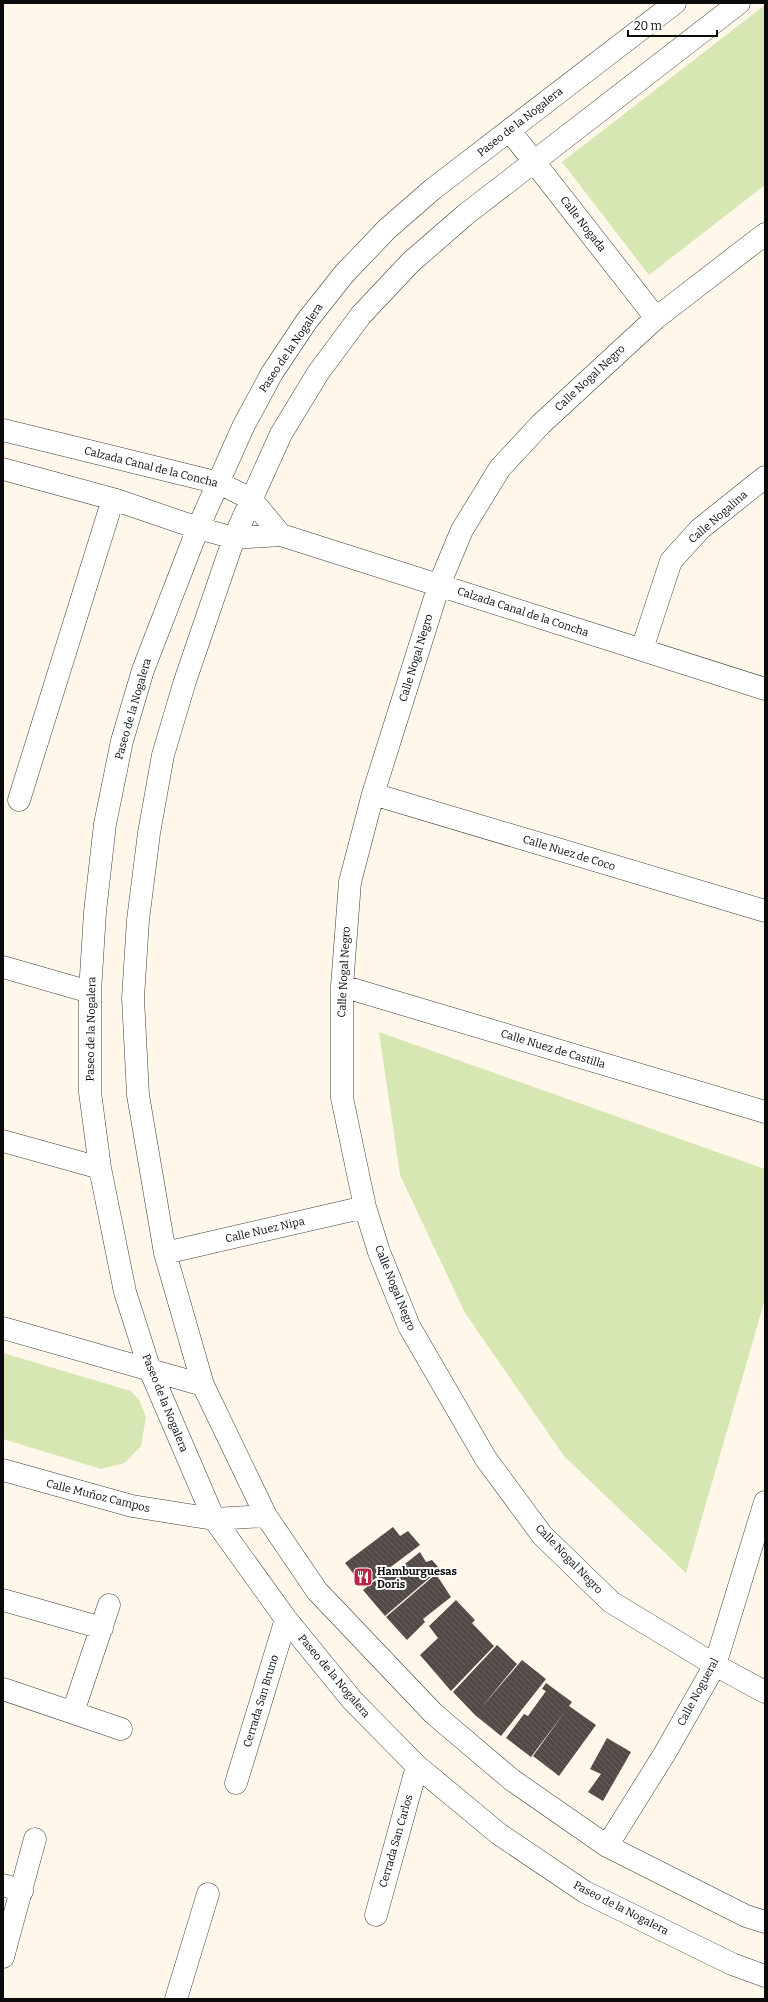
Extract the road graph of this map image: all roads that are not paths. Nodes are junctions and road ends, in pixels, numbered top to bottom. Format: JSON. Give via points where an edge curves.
{"nodes":[{"id":1,"x":675,"y":3,"type":"edge"},
{"id":2,"x":739,"y":3,"type":"edge"},
{"id":3,"x":510,"y":131,"type":"junction"},
{"id":4,"x":534,"y":162,"type":"junction"},
{"id":5,"x":765,"y":234,"type":"edge"},
{"id":6,"x":656,"y":318,"type":"junction"},
{"id":7,"x":3,"y":430,"type":"edge"},
{"id":8,"x":3,"y":469,"type":"edge"},
{"id":9,"x":219,"y":483,"type":"junction"},
{"id":10,"x":762,"y":483,"type":"edge"},
{"id":11,"x":113,"y":499,"type":"junction"},
{"id":12,"x":251,"y":499,"type":"junction"},
{"id":13,"x":198,"y":528,"type":"junction"},
{"id":14,"x":282,"y":535,"type":"junction"},
{"id":15,"x":234,"y":538,"type":"junction"},
{"id":16,"x":439,"y":585,"type":"junction"},
{"id":17,"x":642,"y":650,"type":"junction"},
{"id":18,"x":765,"y":689,"type":"edge"},
{"id":19,"x":373,"y":794,"type":"junction"},
{"id":20,"x":18,"y":800,"type":"dead end"},
{"id":21,"x":765,"y":912,"type":"edge"},
{"id":22,"x":3,"y":967,"type":"edge"},
{"id":23,"x":342,"y":986,"type":"junction"},
{"id":24,"x":90,"y":992,"type":"junction"},
{"id":25,"x":765,"y":1112,"type":"edge"},
{"id":26,"x":3,"y":1141,"type":"edge"},
{"id":27,"x":100,"y":1168,"type":"junction"},
{"id":28,"x":365,"y":1207,"type":"junction"},
{"id":29,"x":165,"y":1253,"type":"junction"},
{"id":30,"x":3,"y":1328,"type":"edge"},
{"id":31,"x":150,"y":1370,"type":"junction"},
{"id":32,"x":203,"y":1385,"type":"junction"},
{"id":33,"x":3,"y":1470,"type":"edge"},
{"id":34,"x":764,"y":1508,"type":"edge"},
{"id":35,"x":266,"y":1516,"type":"junction"},
{"id":36,"x":214,"y":1519,"type":"junction"},
{"id":37,"x":3,"y":1600,"type":"edge"},
{"id":38,"x":109,"y":1606,"type":"dead end"},
{"id":39,"x":286,"y":1619,"type":"junction"},
{"id":40,"x":102,"y":1628,"type":"junction"},
{"id":41,"x":715,"y":1665,"type":"junction"},
{"id":42,"x":3,"y":1689,"type":"edge"},
{"id":43,"x":765,"y":1692,"type":"edge"},
{"id":44,"x":73,"y":1712,"type":"junction"},
{"id":45,"x":121,"y":1729,"type":"dead end"},
{"id":46,"x":417,"y":1766,"type":"junction"},
{"id":47,"x":236,"y":1783,"type":"dead end"},
{"id":48,"x":35,"y":1839,"type":"dead end"},
{"id":49,"x":607,"y":1846,"type":"junction"},
{"id":50,"x":13,"y":1888,"type":"edge"},
{"id":51,"x":208,"y":1894,"type":"dead end"},
{"id":52,"x":376,"y":1915,"type":"dead end"},
{"id":53,"x":765,"y":1922,"type":"edge"},
{"id":54,"x":3,"y":1957,"type":"edge"},
{"id":55,"x":765,"y":1976,"type":"edge"},
{"id":56,"x":176,"y":1999,"type":"edge"}],
"edges":[{"from":1,"to":3,"type":"street","name":"Paseo de la Nogalera"},
{"from":2,"to":4,"type":"street"},
{"from":3,"to":4,"type":"street","name":"Calle Nogada"},
{"from":3,"to":9,"type":"street","name":"Paseo de la Nogalera","via":[[416,204],[387,229],[344,274],[306,322],[272,373],[243,426]]},
{"from":4,"to":6,"type":"street","name":"Calle Nogada"},
{"from":4,"to":12,"type":"street","via":[[465,215],[411,262],[362,315],[318,373],[281,434]]},
{"from":5,"to":6,"type":"street","name":"Calle Nogal Negro"},
{"from":6,"to":16,"type":"street","name":"Calle Nogal Negro","via":[[541,424],[500,468],[462,530]]},
{"from":7,"to":9,"type":"street","name":"Calzada Canal de la Concha"},
{"from":8,"to":11,"type":"street","name":"Calzada Canal de la Concha"},
{"from":9,"to":12,"type":"street","name":"Calzada Canal de la Concha"},
{"from":9,"to":13,"type":"street","name":"Paseo de la Nogalera"},
{"from":10,"to":17,"type":"street","name":"Calle Nogalina","via":[[700,529],[671,561]]},
{"from":11,"to":13,"type":"street","name":"Calzada Canal de la Concha"},
{"from":11,"to":20,"type":"street"},
{"from":12,"to":14,"type":"street","name":"Calzada Canal de la Concha"},
{"from":12,"to":15,"type":"street"},
{"from":13,"to":15,"type":"street","name":"Calzada Canal de la Concha"},
{"from":13,"to":24,"type":"street","name":"Paseo de la Nogalera","via":[[143,670],[122,741],[105,824],[95,912]]},
{"from":14,"to":15,"type":"street","name":"Calzada Canal de la Concha"},
{"from":14,"to":16,"type":"street","name":"Calzada Canal de la Concha"},
{"from":15,"to":29,"type":"street","via":[[162,755],[138,920],[133,998],[138,1095]]},
{"from":16,"to":17,"type":"street","name":"Calzada Canal de la Concha"},
{"from":16,"to":19,"type":"street","name":"Calle Nogal Negro"},
{"from":17,"to":18,"type":"street","name":"Calzada Canal de la Concha"},
{"from":19,"to":21,"type":"street","name":"Calle Nuez de Coco"},
{"from":19,"to":23,"type":"street","name":"Calle Nogal Negro","via":[[350,882]]},
{"from":22,"to":24,"type":"street"},
{"from":23,"to":25,"type":"street","name":"Calle Nuez de Castilla"},
{"from":23,"to":28,"type":"street","name":"Calle Nogal Negro","via":[[342,1098]]},
{"from":24,"to":27,"type":"street","name":"Paseo de la Nogalera","via":[[90,1092]]},
{"from":26,"to":27,"type":"street"},
{"from":27,"to":31,"type":"street","name":"Paseo de la Nogalera","via":[[126,1292]]},
{"from":28,"to":29,"type":"street","name":"Calle Nuez Nipa"},
{"from":28,"to":41,"type":"street","name":"Calle Nogal Negro","via":[[379,1252],[409,1326],[486,1459],[542,1535],[611,1602]]},
{"from":29,"to":32,"type":"street"},
{"from":30,"to":31,"type":"street"},
{"from":31,"to":32,"type":"street"},
{"from":31,"to":36,"type":"street","name":"Paseo de la Nogalera"},
{"from":32,"to":35,"type":"street"},
{"from":33,"to":36,"type":"street","name":"Calle Muñoz Campos","via":[[132,1506]]},
{"from":34,"to":41,"type":"street","name":"Calle Nogueral"},
{"from":35,"to":36,"type":"street","name":"Calle Muñoz Campos"},
{"from":35,"to":49,"type":"street","via":[[317,1591],[434,1714],[512,1780]]},
{"from":36,"to":39,"type":"street","name":"Paseo de la Nogalera"},
{"from":37,"to":40,"type":"street"},
{"from":38,"to":40,"type":"street"},
{"from":39,"to":46,"type":"street","name":"Paseo de la Nogalera","via":[[352,1700]]},
{"from":39,"to":47,"type":"street","name":"Cerrada San Bruno"},
{"from":40,"to":44,"type":"street"},
{"from":41,"to":43,"type":"street","name":"Calle Nogal Negro"},
{"from":41,"to":49,"type":"street","name":"Calle Nogueral","via":[[665,1753]]},
{"from":42,"to":44,"type":"street"},
{"from":44,"to":45,"type":"street"},
{"from":46,"to":52,"type":"street","name":"Cerrada San Carlos"},
{"from":46,"to":55,"type":"street","name":"Paseo de la Nogalera","via":[[499,1834],[585,1892],[732,1964]]},
{"from":48,"to":50,"type":"street"},
{"from":49,"to":53,"type":"street","via":[[746,1916]]},
{"from":50,"to":54,"type":"street"},
{"from":51,"to":56,"type":"street"}]}
